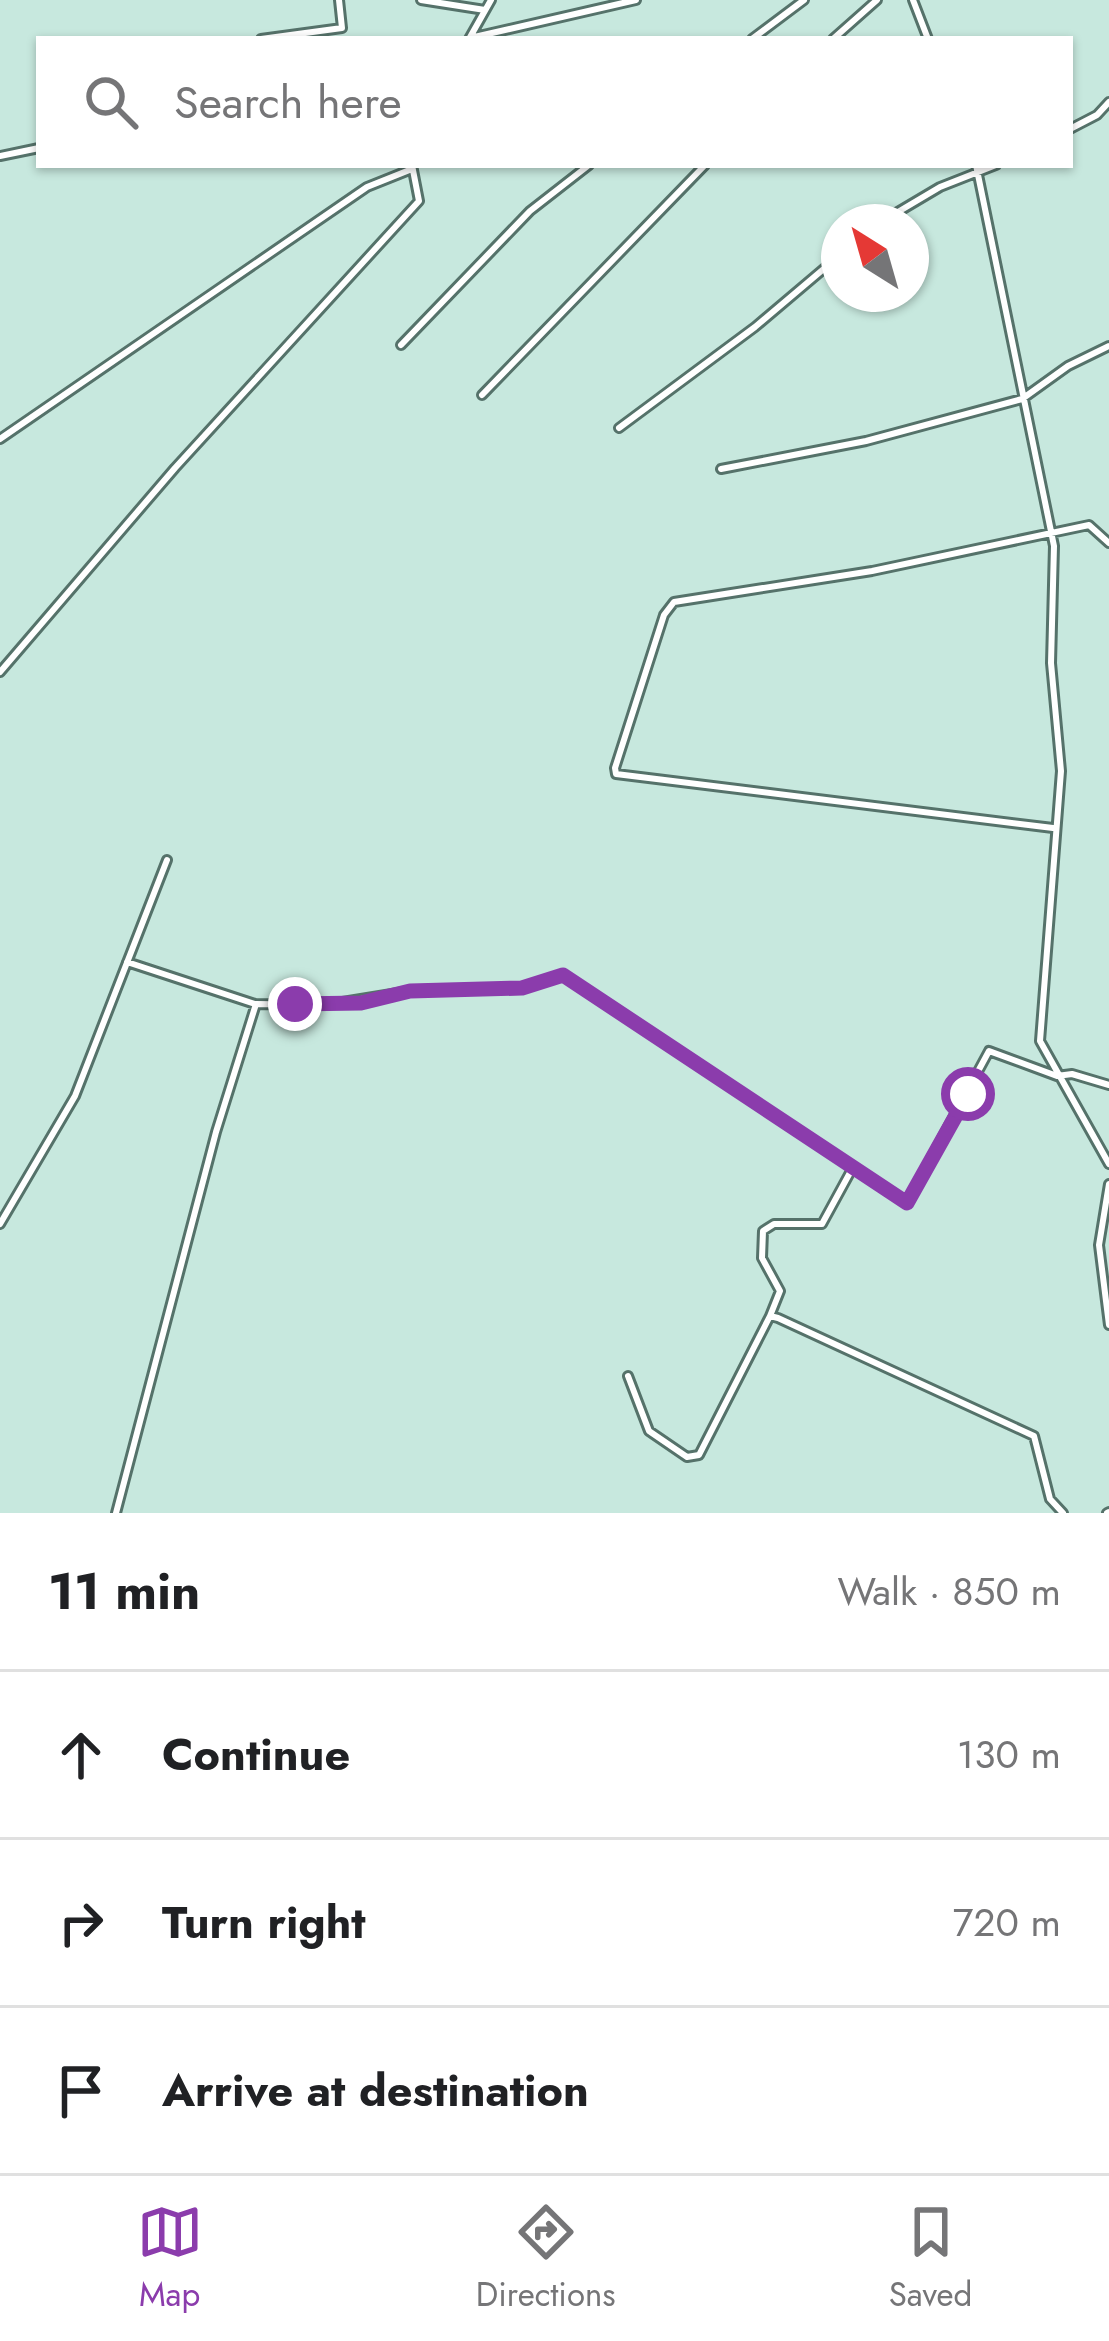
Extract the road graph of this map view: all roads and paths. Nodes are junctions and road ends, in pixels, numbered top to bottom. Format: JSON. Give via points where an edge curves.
{"nodes":[{"id":1,"x":339,"y":0,"type":"edge"},
{"id":2,"x":421,"y":0,"type":"edge"},
{"id":3,"x":490,"y":0,"type":"edge"},
{"id":4,"x":636,"y":0,"type":"edge"},
{"id":5,"x":804,"y":0,"type":"edge"},
{"id":6,"x":877,"y":0,"type":"edge"},
{"id":7,"x":913,"y":0,"type":"edge"},
{"id":8,"x":485,"y":10,"type":"junction"},
{"id":9,"x":283,"y":36,"type":"edge"},
{"id":10,"x":470,"y":36,"type":"edge"},
{"id":11,"x":478,"y":36,"type":"edge"},
{"id":12,"x":756,"y":36,"type":"edge"},
{"id":13,"x":836,"y":36,"type":"edge"},
{"id":14,"x":927,"y":36,"type":"edge"},
{"id":15,"x":1109,"y":102,"type":"edge"},
{"id":16,"x":1073,"y":128,"type":"edge"},
{"id":17,"x":36,"y":149,"type":"edge"},
{"id":18,"x":0,"y":156,"type":"edge"},
{"id":19,"x":410,"y":168,"type":"edge"},
{"id":20,"x":412,"y":168,"type":"edge"},
{"id":21,"x":585,"y":168,"type":"edge"},
{"id":22,"x":701,"y":168,"type":"edge"},
{"id":23,"x":978,"y":169,"type":"edge"},
{"id":24,"x":911,"y":204,"type":"edge"},
{"id":25,"x":821,"y":271,"type":"edge"},
{"id":26,"x":401,"y":345,"type":"dead end"},
{"id":27,"x":1109,"y":346,"type":"edge"},
{"id":28,"x":482,"y":395,"type":"dead end"},
{"id":29,"x":1022,"y":399,"type":"junction"},
{"id":30,"x":619,"y":428,"type":"dead end"},
{"id":31,"x":0,"y":439,"type":"edge"},
{"id":32,"x":721,"y":469,"type":"dead end"},
{"id":33,"x":1052,"y":531,"type":"junction"},
{"id":34,"x":1109,"y":543,"type":"edge"},
{"id":35,"x":0,"y":672,"type":"edge"},
{"id":36,"x":1053,"y":828,"type":"junction"},
{"id":37,"x":167,"y":860,"type":"dead end"},
{"id":38,"x":127,"y":962,"type":"junction"},
{"id":39,"x":256,"y":1004,"type":"junction"},
{"id":40,"x":1057,"y":1076,"type":"junction"},
{"id":41,"x":1109,"y":1085,"type":"edge"},
{"id":42,"x":1109,"y":1164,"type":"edge"},
{"id":43,"x":853,"y":1169,"type":"junction"},
{"id":44,"x":1109,"y":1184,"type":"edge"},
{"id":45,"x":0,"y":1224,"type":"edge"},
{"id":46,"x":770,"y":1316,"type":"junction"},
{"id":47,"x":1109,"y":1325,"type":"edge"},
{"id":48,"x":628,"y":1376,"type":"dead end"},
{"id":49,"x":116,"y":1513,"type":"edge"},
{"id":50,"x":1064,"y":1513,"type":"edge"}],
"edges":[{"from":1,"to":9,"type":"street","via":[[342,28]]},
{"from":2,"to":8,"type":"street"},
{"from":3,"to":8,"type":"street"},
{"from":4,"to":11,"type":"street"},
{"from":5,"to":12,"type":"street"},
{"from":6,"to":13,"type":"street"},
{"from":7,"to":14,"type":"street"},
{"from":8,"to":10,"type":"street"},
{"from":15,"to":16,"type":"street"},
{"from":17,"to":18,"type":"street"},
{"from":19,"to":31,"type":"street","via":[[367,187]]},
{"from":20,"to":35,"type":"street","via":[[419,201]]},
{"from":21,"to":26,"type":"street","via":[[530,211]]},
{"from":22,"to":28,"type":"street"},
{"from":23,"to":24,"type":"street"},
{"from":23,"to":29,"type":"street"},
{"from":25,"to":30,"type":"street"},
{"from":27,"to":29,"type":"street"},
{"from":29,"to":32,"type":"street"},
{"from":29,"to":33,"type":"street"},
{"from":33,"to":34,"type":"street","via":[[1089,525]]},
{"from":33,"to":36,"type":"street","via":[[1061,771]]},
{"from":33,"to":36,"type":"street","via":[[872,571],[674,602],[615,771]]},
{"from":36,"to":40,"type":"street","via":[[1039,1013],[1042,1051]]},
{"from":37,"to":38,"type":"street"},
{"from":38,"to":39,"type":"street"},
{"from":38,"to":45,"type":"street","via":[[75,1096]]},
{"from":39,"to":43,"type":"street","via":[[522,988],[563,975]]},
{"from":39,"to":49,"type":"street"},
{"from":40,"to":41,"type":"street"},
{"from":40,"to":42,"type":"street"},
{"from":40,"to":43,"type":"street","via":[[989,1052],[909,1203]]},
{"from":43,"to":46,"type":"street","via":[[822,1224],[774,1224],[763,1232],[762,1258],[780,1291]]},
{"from":44,"to":47,"type":"street","via":[[1099,1245]]},
{"from":46,"to":48,"type":"street","via":[[698,1455],[649,1431]]},
{"from":46,"to":50,"type":"street","via":[[1034,1436],[1050,1498]]}]}
